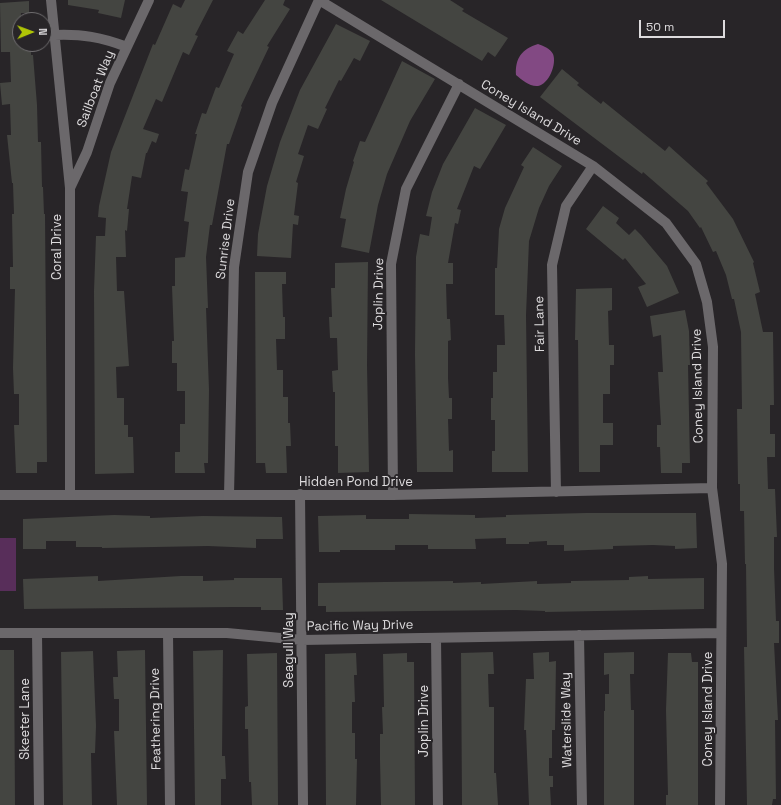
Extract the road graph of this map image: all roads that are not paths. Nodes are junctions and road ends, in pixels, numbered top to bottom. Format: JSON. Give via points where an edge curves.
{"nodes":[{"id":1,"x":52,"y":0,"type":"edge"},
{"id":2,"x":149,"y":0,"type":"edge"},
{"id":3,"x":319,"y":0,"type":"edge"},
{"id":4,"x":55,"y":35,"type":"junction"},
{"id":5,"x":127,"y":47,"type":"junction"},
{"id":6,"x":459,"y":84,"type":"junction"},
{"id":7,"x":593,"y":166,"type":"junction"},
{"id":8,"x":70,"y":188,"type":"junction"},
{"id":9,"x":712,"y":488,"type":"junction"},
{"id":10,"x":556,"y":492,"type":"junction"},
{"id":11,"x":300,"y":494,"type":"junction"},
{"id":12,"x":0,"y":495,"type":"edge"},
{"id":13,"x":230,"y":495,"type":"junction"},
{"id":14,"x":393,"y":495,"type":"junction"},
{"id":15,"x":70,"y":496,"type":"junction"},
{"id":16,"x":0,"y":633,"type":"edge"},
{"id":17,"x":37,"y":633,"type":"junction"},
{"id":18,"x":168,"y":633,"type":"junction"},
{"id":19,"x":721,"y":633,"type":"junction"},
{"id":20,"x":579,"y":635,"type":"junction"},
{"id":21,"x":436,"y":638,"type":"junction"},
{"id":22,"x":302,"y":640,"type":"junction"},
{"id":23,"x":38,"y":805,"type":"edge"},
{"id":24,"x":170,"y":805,"type":"edge"},
{"id":25,"x":303,"y":805,"type":"edge"},
{"id":26,"x":438,"y":805,"type":"edge"},
{"id":27,"x":582,"y":805,"type":"edge"},
{"id":28,"x":720,"y":805,"type":"edge"}],
"edges":[{"from":1,"to":4,"type":"street","name":"Coral Drive"},
{"from":2,"to":5,"type":"street","name":"Sailboat Way"},
{"from":3,"to":6,"type":"street","name":"Coney Island Drive"},
{"from":3,"to":13,"type":"street","name":"Sunrise Drive","via":[[272,103],[248,172],[234,267]]},
{"from":4,"to":5,"type":"street","via":[[81,34]]},
{"from":4,"to":8,"type":"street","name":"Coral Drive"},
{"from":5,"to":8,"type":"street","name":"Sailboat Way","via":[[110,83],[87,152]]},
{"from":6,"to":7,"type":"street","name":"Coney Island Drive"},
{"from":6,"to":14,"type":"street","name":"Joplin Drive","via":[[406,189],[391,264]]},
{"from":7,"to":9,"type":"street","name":"Coney Island Drive","via":[[666,224],[696,264],[707,302],[713,347]]},
{"from":7,"to":10,"type":"street","name":"Fair Lane","via":[[566,206],[552,265]]},
{"from":8,"to":15,"type":"street","name":"Coral Drive"},
{"from":9,"to":10,"type":"street","name":"Hidden Pond Drive"},
{"from":9,"to":19,"type":"street","name":"Coney Island Drive","via":[[722,564]]},
{"from":10,"to":14,"type":"street","name":"Hidden Pond Drive"},
{"from":11,"to":13,"type":"street","name":"Hidden Pond Drive"},
{"from":11,"to":14,"type":"street","name":"Hidden Pond Drive"},
{"from":11,"to":22,"type":"street","name":"Seagull Way"},
{"from":12,"to":15,"type":"street","name":"Hidden Pond Drive"},
{"from":13,"to":15,"type":"street","name":"Hidden Pond Drive"},
{"from":16,"to":17,"type":"street","name":"Pacific Way Drive"},
{"from":17,"to":18,"type":"street","name":"Pacific Way Drive"},
{"from":17,"to":23,"type":"street","name":"Skeeter Lane"},
{"from":18,"to":22,"type":"street","name":"Pacific Way Drive","via":[[227,633]]},
{"from":18,"to":24,"type":"street","name":"Feathering Drive"},
{"from":19,"to":20,"type":"street","name":"Pacific Way Drive"},
{"from":19,"to":28,"type":"street","name":"Coney Island Drive"},
{"from":20,"to":21,"type":"street","name":"Pacific Way Drive"},
{"from":20,"to":27,"type":"street","name":"Waterslide Way"},
{"from":21,"to":22,"type":"street","name":"Pacific Way Drive"},
{"from":21,"to":26,"type":"street","name":"Joplin Drive"},
{"from":22,"to":25,"type":"street","name":"Seagull Way"}]}
